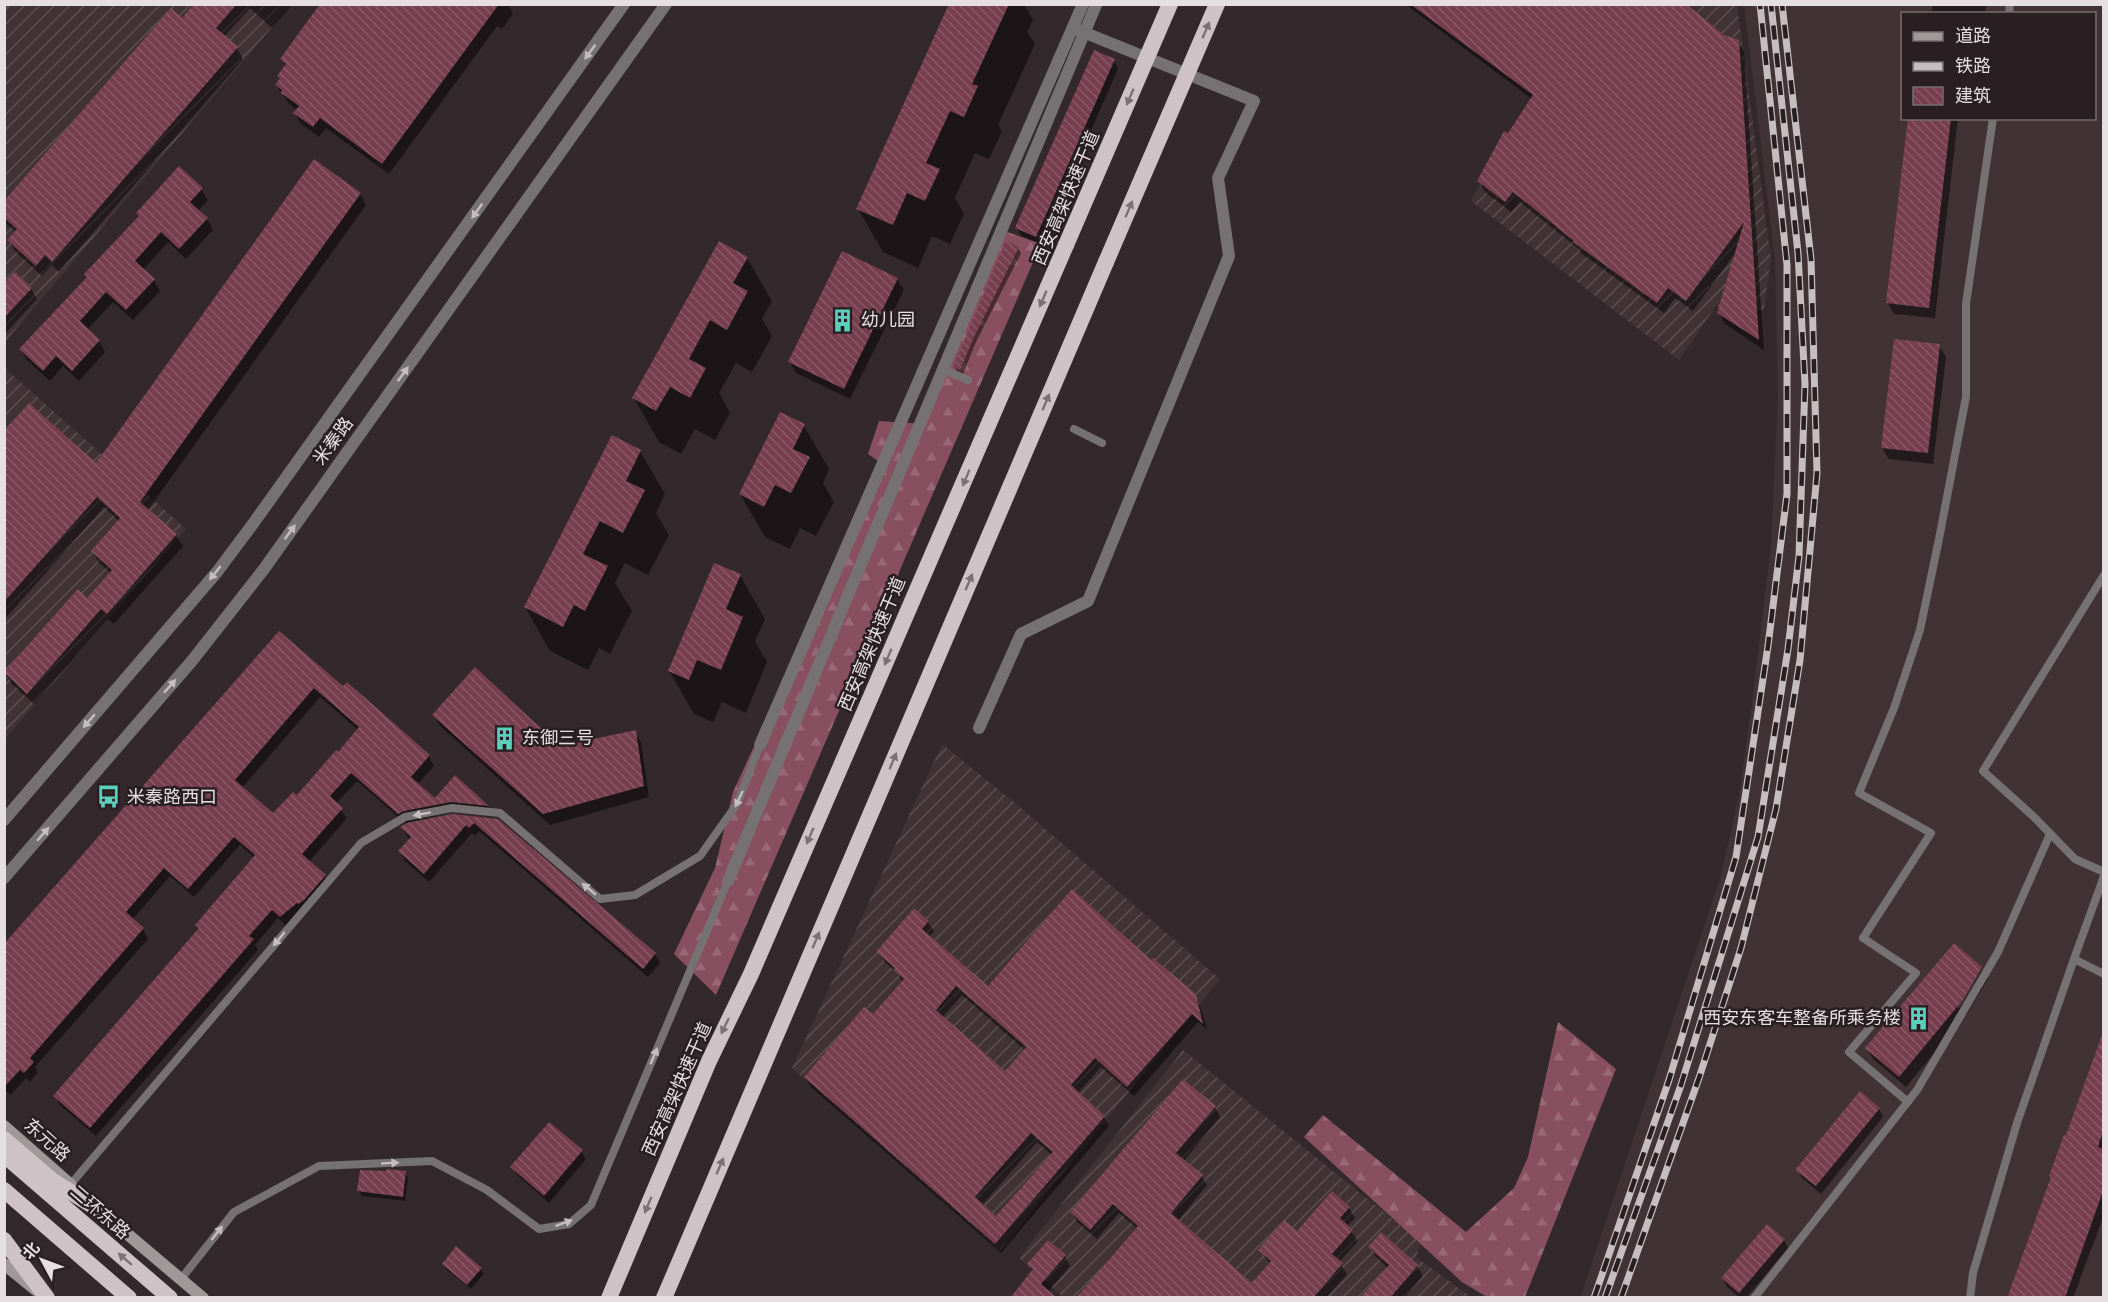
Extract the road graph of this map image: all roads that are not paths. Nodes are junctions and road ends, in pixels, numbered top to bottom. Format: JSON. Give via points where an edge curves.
{"nodes":[{"id":1,"x":624,"y":4,"type":"edge"},
{"id":2,"x":666,"y":4,"type":"edge"},
{"id":3,"x":1083,"y":4,"type":"edge"},
{"id":4,"x":1170,"y":4,"type":"edge"},
{"id":5,"x":1217,"y":4,"type":"edge"},
{"id":6,"x":1096,"y":5,"type":"edge"},
{"id":7,"x":1078,"y":30,"type":"junction"},
{"id":8,"x":1993,"y":120,"type":"edge"},
{"id":9,"x":942,"y":369,"type":"junction"},
{"id":10,"x":968,"y":380,"type":"dead end"},
{"id":11,"x":1074,"y":429,"type":"dead end"},
{"id":12,"x":1102,"y":443,"type":"dead end"},
{"id":13,"x":2103,"y":575,"type":"edge"},
{"id":14,"x":979,"y":728,"type":"dead end"},
{"id":15,"x":760,"y":745,"type":"joint"},
{"id":16,"x":4,"y":820,"type":"edge"},
{"id":17,"x":2050,"y":834,"type":"junction"},
{"id":18,"x":2103,"y":872,"type":"edge"},
{"id":19,"x":2103,"y":876,"type":"edge"},
{"id":20,"x":4,"y":878,"type":"edge"},
{"id":21,"x":728,"y":881,"type":"joint"},
{"id":22,"x":2074,"y":959,"type":"junction"},
{"id":23,"x":2103,"y":974,"type":"edge"},
{"id":24,"x":1908,"y":1102,"type":"junction"},
{"id":25,"x":4,"y":1126,"type":"edge"},
{"id":26,"x":4,"y":1139,"type":"edge"},
{"id":27,"x":4,"y":1155,"type":"edge"},
{"id":28,"x":70,"y":1185,"type":"junction"},
{"id":29,"x":4,"y":1190,"type":"edge"},
{"id":30,"x":98,"y":1209,"type":"junction"},
{"id":31,"x":4,"y":1240,"type":"edge"},
{"id":32,"x":4,"y":1264,"type":"edge"},
{"id":33,"x":181,"y":1279,"type":"junction"},
{"id":34,"x":46,"y":1298,"type":"edge"},
{"id":35,"x":129,"y":1298,"type":"edge"},
{"id":36,"x":170,"y":1298,"type":"edge"},
{"id":37,"x":203,"y":1298,"type":"edge"},
{"id":38,"x":609,"y":1298,"type":"edge"},
{"id":39,"x":664,"y":1298,"type":"edge"},
{"id":40,"x":1754,"y":1298,"type":"edge"},
{"id":41,"x":1970,"y":1298,"type":"edge"}],
"edges":[{"from":1,"to":16,"type":"street","name":"米秦路","one_way":true,"via":[[255,521]]},
{"from":20,"to":2,"type":"street","name":"米秦路","one_way":true,"via":[[191,662],[264,569]]},
{"from":3,"to":7,"type":"street"},
{"from":4,"to":38,"type":"highway","name":"西安高架快速干道","one_way":true,"bridge":true},
{"from":39,"to":5,"type":"highway","one_way":true,"bridge":true},
{"from":6,"to":7,"type":"street"},
{"from":7,"to":9,"type":"street"},
{"from":7,"to":14,"type":"street","via":[[1254,101],[1218,178],[1229,256],[1088,601],[1021,634]]},
{"from":7,"to":15,"type":"street"},
{"from":8,"to":24,"type":"lane","via":[[1966,304],[1966,397],[1939,539],[1920,630],[1859,793],[1931,833],[1863,938],[1916,973],[1849,1052]]},
{"from":9,"to":10,"type":"lane"},
{"from":9,"to":21,"type":"street"},
{"from":11,"to":12,"type":"lane"},
{"from":13,"to":17,"type":"lane","via":[[1983,771]]},
{"from":15,"to":28,"type":"lane","one_way":true,"via":[[737,804],[700,856],[635,895],[600,899],[500,813],[452,808],[405,817],[361,843]]},
{"from":17,"to":18,"type":"lane","via":[[2075,859]]},
{"from":17,"to":24,"type":"lane","via":[[1998,952]]},
{"from":19,"to":22,"type":"lane"},
{"from":33,"to":21,"type":"lane","one_way":true,"via":[[234,1212],[319,1166],[432,1161],[487,1190],[539,1229],[569,1224],[591,1205]]},
{"from":22,"to":23,"type":"lane"},
{"from":22,"to":41,"type":"lane","via":[[2017,1123],[1973,1273]]},
{"from":24,"to":40,"type":"lane"},
{"from":25,"to":28,"type":"main road","name":"东元路"},
{"from":26,"to":30,"type":"highway","via":[[53,1181]]},
{"from":36,"to":27,"type":"highway","name":"二环东路","one_way":true},
{"from":28,"to":30,"type":"main road","name":"东元路"},
{"from":29,"to":35,"type":"highway"},
{"from":30,"to":33,"type":"main road","name":"东元路"},
{"from":31,"to":34,"type":"highway"},
{"from":32,"to":34,"type":"main road"},
{"from":33,"to":37,"type":"main road","name":"东元路"}]}
